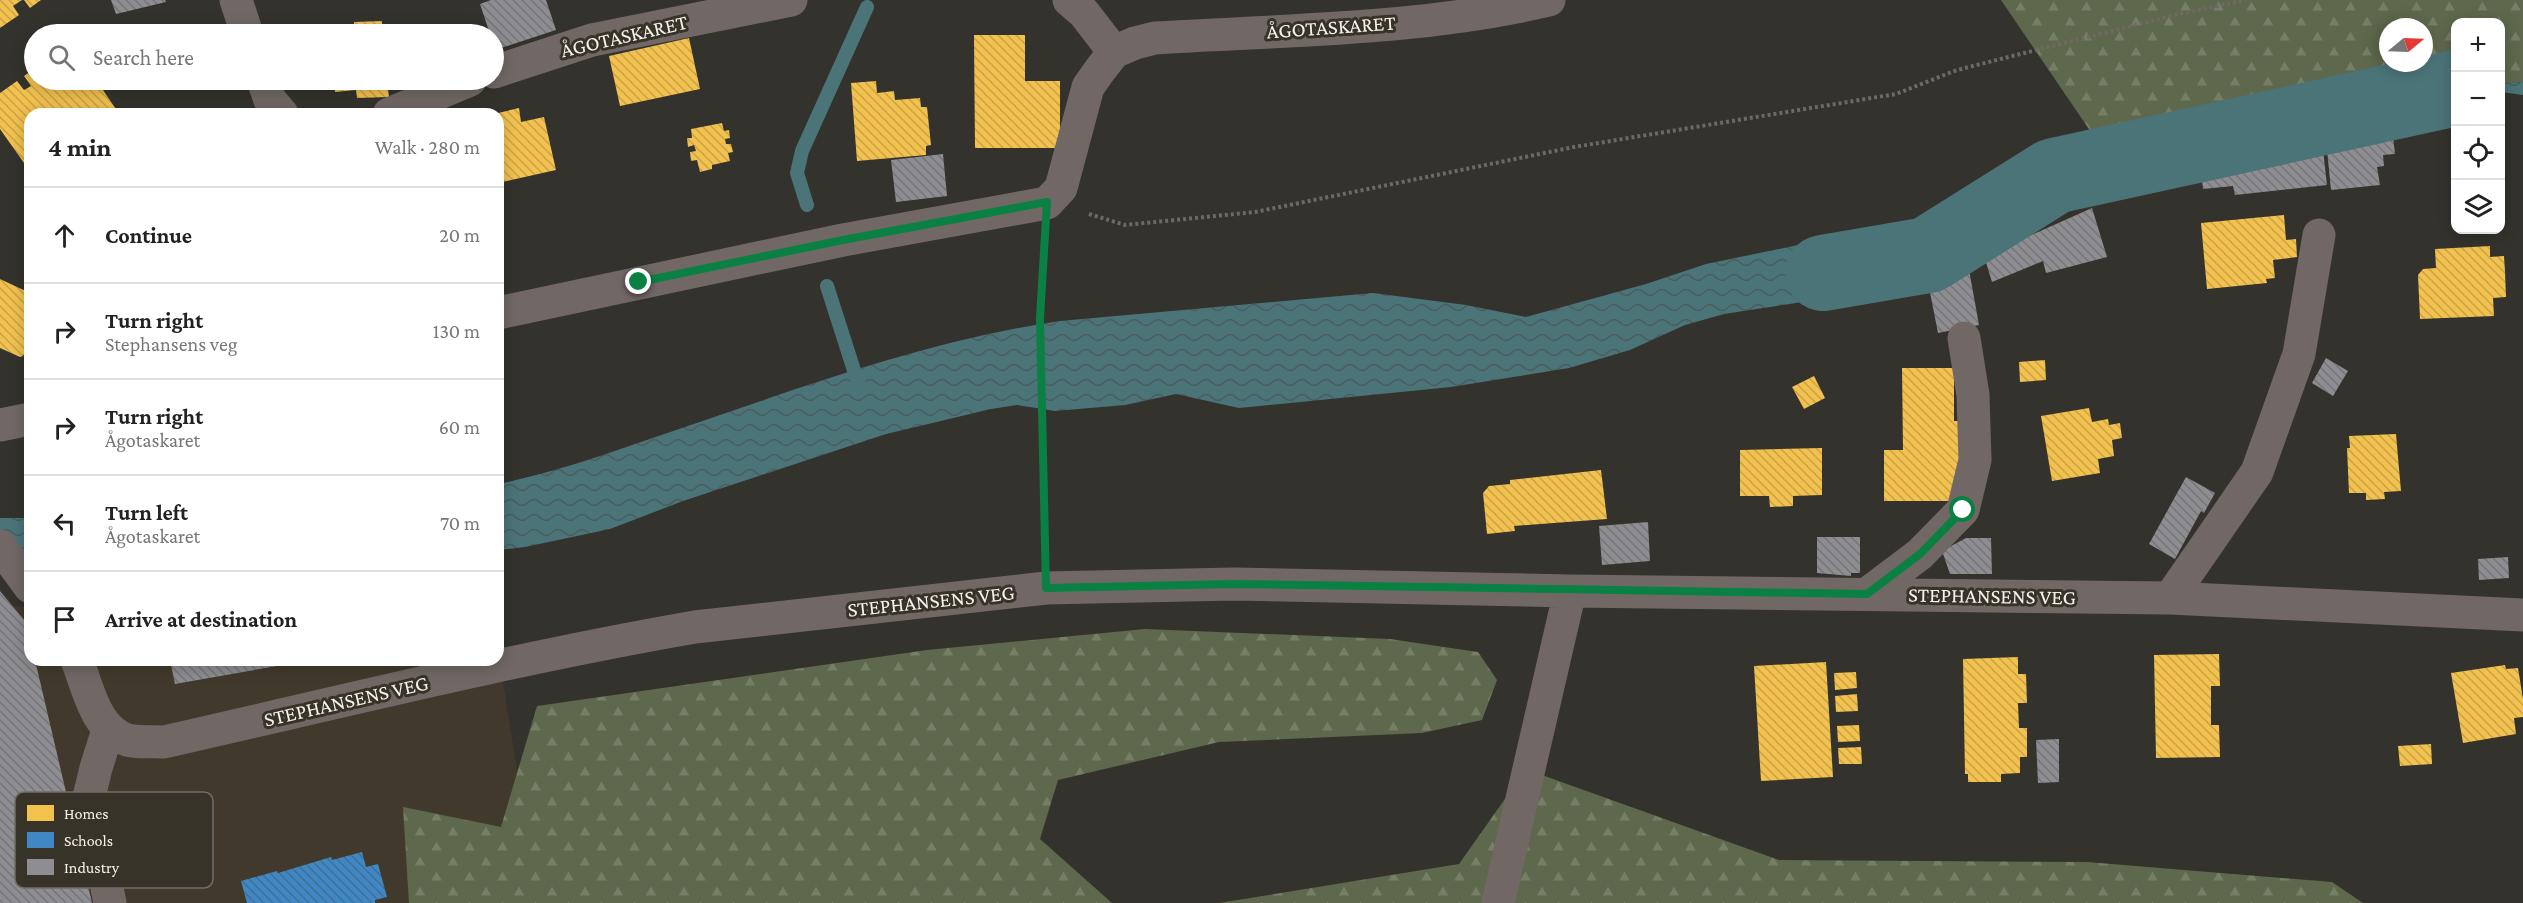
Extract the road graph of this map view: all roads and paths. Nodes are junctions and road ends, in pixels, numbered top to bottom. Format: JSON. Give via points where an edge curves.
{"nodes":[{"id":1,"x":236,"y":0,"type":"edge"},
{"id":2,"x":791,"y":0,"type":"edge"},
{"id":3,"x":1069,"y":0,"type":"edge"},
{"id":4,"x":1549,"y":0,"type":"edge"},
{"id":5,"x":2246,"y":0,"type":"edge"},
{"id":6,"x":244,"y":24,"type":"edge"},
{"id":7,"x":1114,"y":52,"type":"junction"},
{"id":8,"x":504,"y":69,"type":"edge"},
{"id":9,"x":266,"y":90,"type":"edge"},
{"id":10,"x":446,"y":90,"type":"edge"},
{"id":11,"x":277,"y":108,"type":"edge"},
{"id":12,"x":403,"y":108,"type":"edge"},
{"id":13,"x":1047,"y":202,"type":"junction"},
{"id":14,"x":2319,"y":235,"type":"dead end"},
{"id":15,"x":504,"y":312,"type":"edge"},
{"id":16,"x":1964,"y":338,"type":"dead end"},
{"id":17,"x":24,"y":420,"type":"edge"},
{"id":18,"x":0,"y":426,"type":"edge"},
{"id":19,"x":0,"y":546,"type":"edge"},
{"id":20,"x":24,"y":579,"type":"edge"},
{"id":21,"x":1046,"y":588,"type":"junction"},
{"id":22,"x":1570,"y":591,"type":"junction"},
{"id":23,"x":1867,"y":594,"type":"junction"},
{"id":24,"x":2170,"y":598,"type":"junction"},
{"id":25,"x":2523,"y":615,"type":"edge"},
{"id":26,"x":504,"y":665,"type":"edge"},
{"id":27,"x":79,"y":666,"type":"edge"},
{"id":28,"x":500,"y":666,"type":"edge"},
{"id":29,"x":108,"y":730,"type":"junction"},
{"id":30,"x":90,"y":792,"type":"edge"},
{"id":31,"x":107,"y":888,"type":"edge"},
{"id":32,"x":110,"y":903,"type":"edge"},
{"id":33,"x":1498,"y":903,"type":"edge"}],
"edges":[{"from":1,"to":6,"type":"street"},
{"from":2,"to":8,"type":"street","name":"ÅGOTASKARET","via":[[592,40]]},
{"from":3,"to":7,"type":"street"},
{"from":4,"to":7,"type":"street","name":"ÅGOTASKARET","via":[[1376,25],[1155,38]]},
{"from":5,"to":13,"type":"path","via":[[1957,70],[1896,94],[1574,147],[1255,212],[1125,225]]},
{"from":7,"to":13,"type":"street","via":[[1088,87],[1061,188]]},
{"from":9,"to":11,"type":"street"},
{"from":10,"to":12,"type":"street"},
{"from":13,"to":15,"type":"street","via":[[831,242]]},
{"from":13,"to":21,"type":"path","via":[[1040,318]]},
{"from":14,"to":24,"type":"street","via":[[2299,354],[2257,472]]},
{"from":16,"to":23,"type":"street","via":[[1973,395],[1975,460],[1963,510],[1920,554]]},
{"from":17,"to":18,"type":"street"},
{"from":19,"to":20,"type":"street"},
{"from":21,"to":22,"type":"street","name":"STEPHANSENS VEG","via":[[1234,584]]},
{"from":21,"to":26,"type":"street","name":"STEPHANSENS VEG","via":[[695,627]]},
{"from":22,"to":23,"type":"street","name":"STEPHANSENS VEG"},
{"from":22,"to":33,"type":"street"},
{"from":23,"to":24,"type":"street","name":"STEPHANSENS VEG"},
{"from":24,"to":25,"type":"street","name":"STEPHANSENS VEG"},
{"from":27,"to":29,"type":"street"},
{"from":28,"to":29,"type":"street","name":"STEPHANSENS VEG","via":[[165,742],[128,740]]},
{"from":29,"to":30,"type":"street"},
{"from":31,"to":32,"type":"street"}]}
